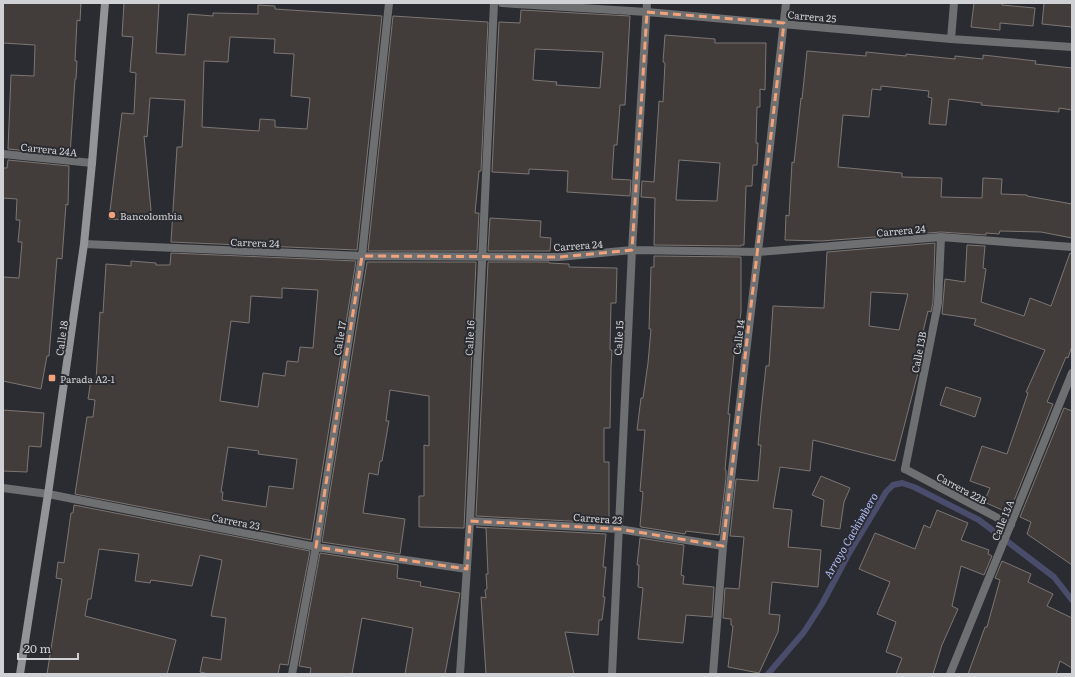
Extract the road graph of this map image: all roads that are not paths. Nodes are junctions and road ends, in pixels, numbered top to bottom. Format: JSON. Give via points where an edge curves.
{"nodes":[{"id":1,"x":105,"y":3,"type":"edge"},
{"id":2,"x":389,"y":3,"type":"edge"},
{"id":3,"x":494,"y":3,"type":"edge"},
{"id":4,"x":502,"y":3,"type":"edge"},
{"id":5,"x":786,"y":3,"type":"edge"},
{"id":6,"x":954,"y":3,"type":"edge"},
{"id":7,"x":647,"y":7,"type":"edge"},
{"id":8,"x":784,"y":23,"type":"junction"},
{"id":9,"x":951,"y":39,"type":"junction"},
{"id":10,"x":1072,"y":47,"type":"edge"},
{"id":11,"x":3,"y":154,"type":"edge"},
{"id":12,"x":92,"y":163,"type":"junction"},
{"id":13,"x":941,"y":237,"type":"junction"},
{"id":14,"x":84,"y":244,"type":"junction"},
{"id":15,"x":1072,"y":247,"type":"edge"},
{"id":16,"x":632,"y":250,"type":"junction"},
{"id":17,"x":758,"y":252,"type":"junction"},
{"id":18,"x":362,"y":256,"type":"junction"},
{"id":19,"x":483,"y":256,"type":"junction"},
{"id":20,"x":1072,"y":373,"type":"edge"},
{"id":21,"x":905,"y":469,"type":"joint"},
{"id":22,"x":3,"y":488,"type":"edge"},
{"id":23,"x":48,"y":494,"type":"junction"},
{"id":24,"x":470,"y":521,"type":"junction"},
{"id":25,"x":1010,"y":525,"type":"junction"},
{"id":26,"x":619,"y":529,"type":"junction"},
{"id":27,"x":723,"y":546,"type":"junction"},
{"id":28,"x":316,"y":547,"type":"junction"},
{"id":29,"x":467,"y":569,"type":"junction"},
{"id":30,"x":20,"y":674,"type":"edge"},
{"id":31,"x":292,"y":674,"type":"edge"},
{"id":32,"x":460,"y":674,"type":"edge"},
{"id":33,"x":612,"y":674,"type":"edge"},
{"id":34,"x":713,"y":674,"type":"edge"},
{"id":35,"x":950,"y":674,"type":"edge"}],
"edges":[{"from":1,"to":12,"type":"main road","name":"Calle 18"},
{"from":2,"to":18,"type":"street","name":"Calle 17"},
{"from":3,"to":19,"type":"street","name":"Calle 16"},
{"from":4,"to":7,"type":"street","name":"Carrera 25"},
{"from":5,"to":8,"type":"street","name":"Calle 14"},
{"from":6,"to":9,"type":"street"},
{"from":7,"to":8,"type":"street","name":"Carrera 25"},
{"from":7,"to":16,"type":"street","name":"Calle 15"},
{"from":8,"to":9,"type":"street","name":"Carrera 25"},
{"from":8,"to":17,"type":"street","name":"Calle 14"},
{"from":9,"to":10,"type":"street","name":"Carrera 25"},
{"from":11,"to":12,"type":"street","name":"Carrera 24A"},
{"from":12,"to":14,"type":"main road","name":"Calle 18"},
{"from":13,"to":15,"type":"street","name":"Carrera 24"},
{"from":13,"to":17,"type":"street","name":"Carrera 24"},
{"from":13,"to":21,"type":"street","name":"Calle 13B","via":[[938,303]]},
{"from":14,"to":18,"type":"street","name":"Carrera 24"},
{"from":14,"to":23,"type":"main road","name":"Calle 18"},
{"from":16,"to":17,"type":"street","name":"Carrera 24"},
{"from":16,"to":19,"type":"street","name":"Carrera 24","via":[[559,257]]},
{"from":16,"to":26,"type":"street","name":"Calle 15"},
{"from":17,"to":27,"type":"street","name":"Calle 14"},
{"from":18,"to":19,"type":"street","name":"Carrera 24"},
{"from":18,"to":28,"type":"street","name":"Calle 17"},
{"from":19,"to":24,"type":"street","name":"Calle 16"},
{"from":20,"to":25,"type":"street","name":"Calle 13A"},
{"from":21,"to":25,"type":"street","name":"Carrera 22B"},
{"from":22,"to":23,"type":"street","name":"Carrera 23"},
{"from":23,"to":28,"type":"street","name":"Carrera 23"},
{"from":23,"to":30,"type":"main road","name":"Calle 18"},
{"from":24,"to":26,"type":"street","name":"Carrera 23"},
{"from":24,"to":29,"type":"street","name":"Calle 16"},
{"from":25,"to":35,"type":"street","name":"Calle 13A"},
{"from":26,"to":27,"type":"street","name":"Carrera 23"},
{"from":26,"to":33,"type":"street","name":"Calle 15"},
{"from":27,"to":34,"type":"street","name":"Calle 14"},
{"from":28,"to":29,"type":"street","name":"Carrera 23"},
{"from":28,"to":31,"type":"street","name":"Calle 17"},
{"from":29,"to":32,"type":"street","name":"Calle 16"}]}
